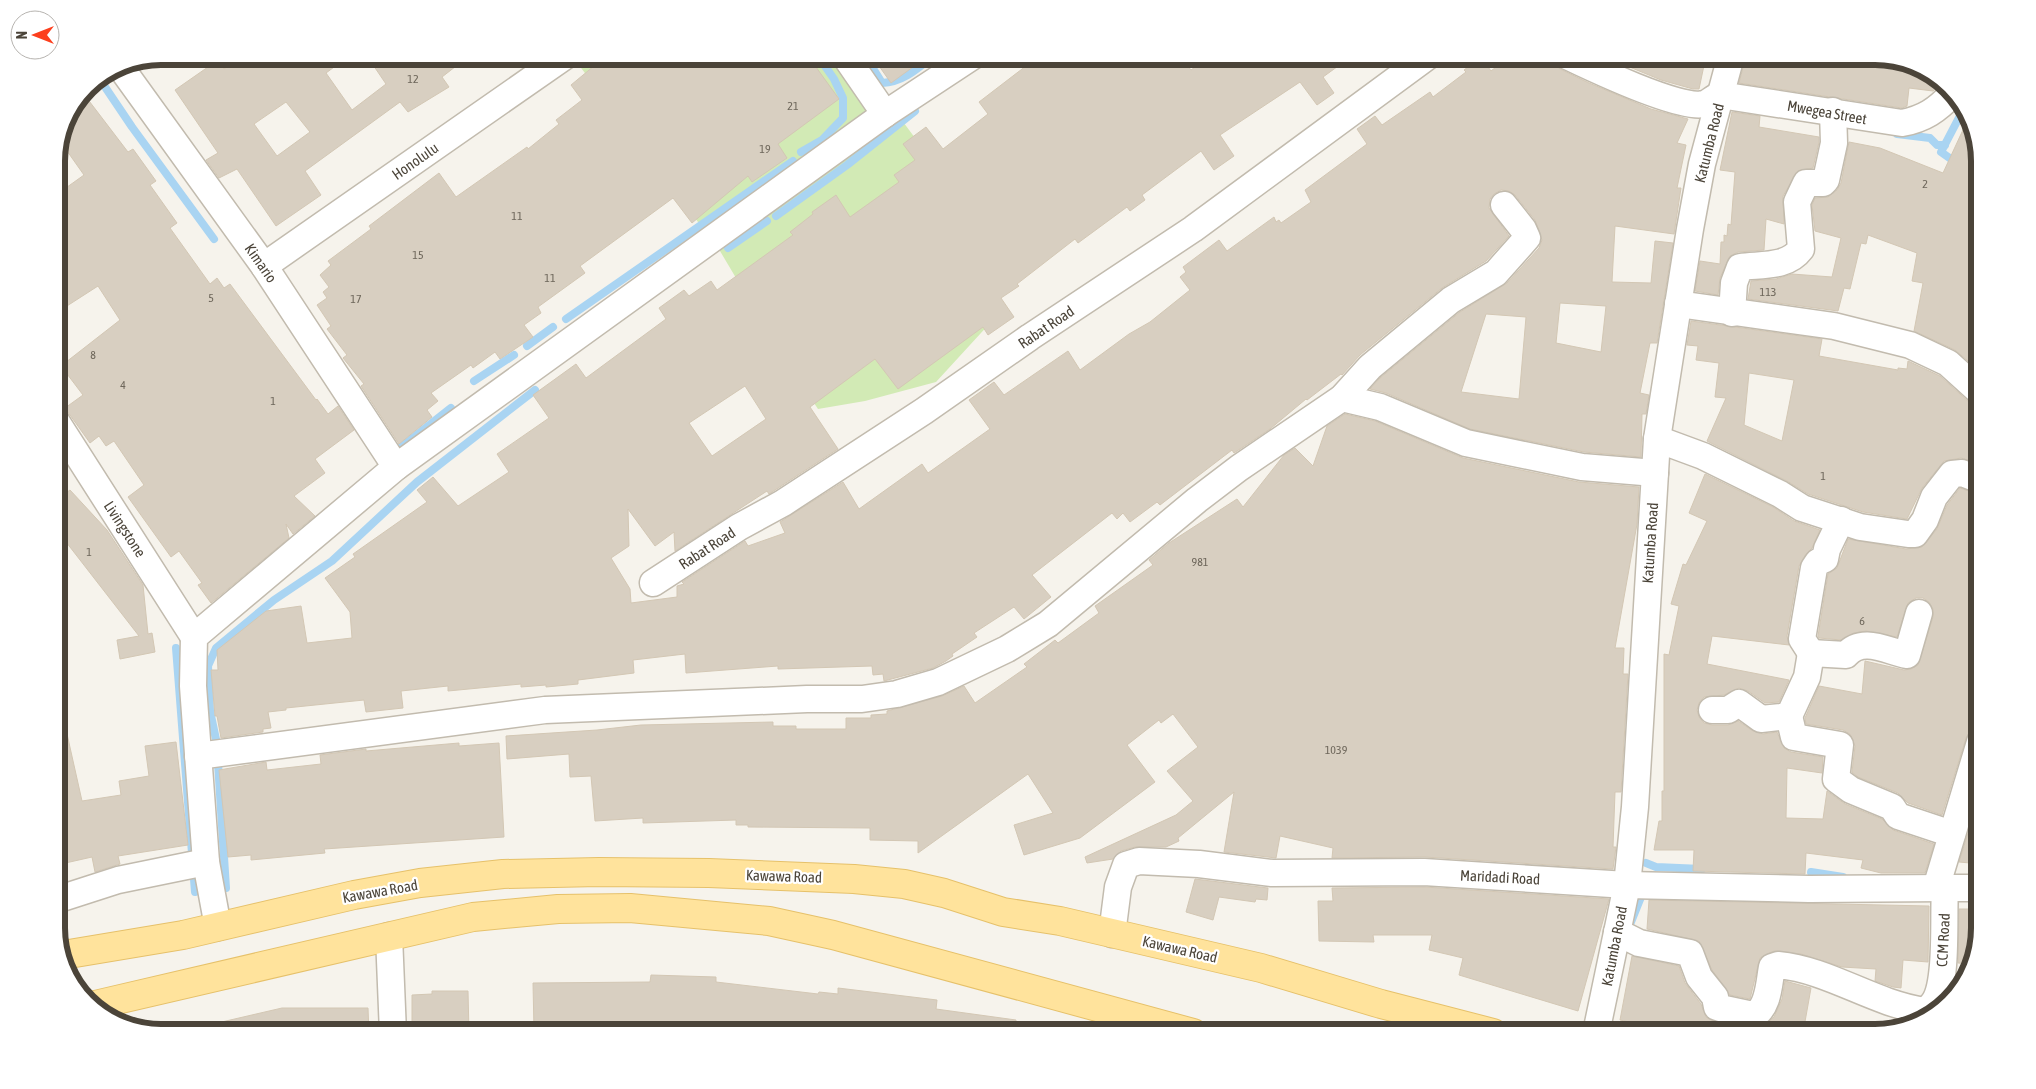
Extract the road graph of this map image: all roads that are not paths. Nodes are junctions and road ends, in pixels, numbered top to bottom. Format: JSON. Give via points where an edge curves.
{"nodes":[{"id":1,"x":552,"y":65,"type":"edge"},
{"id":2,"x":851,"y":65,"type":"edge"},
{"id":3,"x":959,"y":65,"type":"edge"},
{"id":4,"x":1416,"y":65,"type":"edge"},
{"id":5,"x":1588,"y":65,"type":"edge"},
{"id":6,"x":1728,"y":65,"type":"edge"},
{"id":7,"x":131,"y":70,"type":"edge"},
{"id":8,"x":1720,"y":95,"type":"junction"},
{"id":9,"x":1948,"y":99,"type":"edge"},
{"id":10,"x":1833,"y":112,"type":"junction"},
{"id":11,"x":885,"y":114,"type":"junction"},
{"id":12,"x":1504,"y":205,"type":"dead end"},
{"id":13,"x":264,"y":266,"type":"junction"},
{"id":14,"x":1678,"y":304,"type":"junction"},
{"id":15,"x":1732,"y":313,"type":"junction"},
{"id":16,"x":1971,"y":384,"type":"edge"},
{"id":17,"x":1342,"y":398,"type":"junction"},
{"id":18,"x":65,"y":435,"type":"edge"},
{"id":19,"x":1658,"y":439,"type":"junction"},
{"id":20,"x":396,"y":466,"type":"junction"},
{"id":21,"x":1655,"y":473,"type":"junction"},
{"id":22,"x":1971,"y":476,"type":"edge"},
{"id":23,"x":1841,"y":520,"type":"junction"},
{"id":24,"x":653,"y":583,"type":"dead end"},
{"id":25,"x":1919,"y":613,"type":"dead end"},
{"id":26,"x":194,"y":637,"type":"junction"},
{"id":27,"x":1811,"y":653,"type":"junction"},
{"id":28,"x":1712,"y":710,"type":"dead end"},
{"id":29,"x":1789,"y":716,"type":"junction"},
{"id":30,"x":198,"y":756,"type":"junction"},
{"id":31,"x":1971,"y":772,"type":"edge"},
{"id":32,"x":1952,"y":834,"type":"junction"},
{"id":33,"x":206,"y":862,"type":"junction"},
{"id":34,"x":1627,"y":884,"type":"junction"},
{"id":35,"x":1940,"y":888,"type":"junction"},
{"id":36,"x":1971,"y":888,"type":"edge"},
{"id":37,"x":65,"y":897,"type":"edge"},
{"id":38,"x":218,"y":927,"type":"junction"},
{"id":39,"x":1617,"y":932,"type":"junction"},
{"id":40,"x":1112,"y":934,"type":"junction"},
{"id":41,"x":389,"y":936,"type":"junction"},
{"id":42,"x":69,"y":954,"type":"edge"},
{"id":43,"x":1946,"y":990,"type":"edge"},
{"id":44,"x":104,"y":1005,"type":"edge"},
{"id":45,"x":1931,"y":1006,"type":"edge"},
{"id":46,"x":1917,"y":1014,"type":"edge"},
{"id":47,"x":393,"y":1024,"type":"edge"},
{"id":48,"x":1160,"y":1024,"type":"edge"},
{"id":49,"x":1458,"y":1024,"type":"edge"},
{"id":50,"x":1598,"y":1024,"type":"edge"}],
"edges":[{"from":1,"to":13,"type":"street","name":"Honolulu"},
{"from":2,"to":11,"type":"street"},
{"from":3,"to":11,"type":"street"},
{"from":4,"to":24,"type":"street","name":"Rabat Road","via":[[1193,229],[924,411]]},
{"from":5,"to":8,"type":"street","via":[[1662,96],[1696,105]]},
{"from":6,"to":8,"type":"street","name":"Katumba Road"},
{"from":7,"to":13,"type":"street","name":"Kimario"},
{"from":8,"to":10,"type":"street","name":"Mwegea Street"},
{"from":8,"to":14,"type":"street","name":"Katumba Road","via":[[1702,164]]},
{"from":9,"to":10,"type":"street","name":"Mwegea Street","via":[[1937,110],[1918,120],[1902,123]]},
{"from":10,"to":15,"type":"street","via":[[1834,143],[1826,180],[1823,183],[1806,183],[1798,196],[1801,249],[1796,256],[1765,267],[1740,267],[1734,283]]},
{"from":11,"to":20,"type":"street"},
{"from":12,"to":17,"type":"street","via":[[1527,236],[1506,264],[1490,278],[1451,300],[1370,367]]},
{"from":13,"to":20,"type":"street","name":"Kimario"},
{"from":14,"to":15,"type":"street"},
{"from":14,"to":19,"type":"street","name":"Katumba Road"},
{"from":15,"to":16,"type":"street","via":[[1834,326],[1910,345],[1948,363]]},
{"from":17,"to":21,"type":"street","via":[[1380,406],[1466,443],[1582,467]]},
{"from":17,"to":30,"type":"street","via":[[1211,490],[1048,624],[1007,649],[938,682],[897,694],[862,699],[544,710]]},
{"from":18,"to":26,"type":"street","name":"Livingstone"},
{"from":19,"to":21,"type":"street","name":"Katumba Road"},
{"from":19,"to":23,"type":"street","via":[[1703,456],[1802,508]]},
{"from":20,"to":26,"type":"street"},
{"from":21,"to":34,"type":"street","name":"Katumba Road","via":[[1642,716]]},
{"from":22,"to":23,"type":"street","via":[[1952,474],[1934,496],[1925,520],[1914,534]]},
{"from":23,"to":27,"type":"street","via":[[1825,559],[1818,562],[1812,577],[1802,639]]},
{"from":25,"to":27,"type":"street","via":[[1907,656],[1867,644],[1852,647],[1846,655]]},
{"from":26,"to":30,"type":"street","via":[[193,686]]},
{"from":27,"to":29,"type":"street","via":[[1807,677]]},
{"from":28,"to":29,"type":"street","via":[[1728,710],[1740,703],[1761,719]]},
{"from":29,"to":32,"type":"street","via":[[1794,737],[1840,745],[1836,779],[1842,786],[1892,807],[1898,816]]},
{"from":30,"to":33,"type":"street"},
{"from":31,"to":32,"type":"street","name":"CCM Road"},
{"from":32,"to":35,"type":"street","name":"CCM Road"},
{"from":33,"to":37,"type":"street","via":[[118,880]]},
{"from":33,"to":38,"type":"street"},
{"from":34,"to":35,"type":"street","name":"Maridadi Road","via":[[1809,889]]},
{"from":34,"to":39,"type":"street","name":"Katumba Road"},
{"from":34,"to":40,"type":"street","name":"Maridadi Road","via":[[1424,872],[1272,873],[1139,861],[1126,865],[1117,893]]},
{"from":35,"to":36,"type":"street"},
{"from":35,"to":43,"type":"street","name":"CCM Road"},
{"from":38,"to":40,"type":"main road","name":"Kawawa Road","via":[[420,883],[504,874],[639,872],[854,879],[904,884],[1003,912]]},
{"from":38,"to":42,"type":"main road","name":"Kawawa Road"},
{"from":39,"to":46,"type":"street","via":[[1639,943],[1690,954],[1699,977],[1713,993],[1720,1008],[1753,1015],[1757,1013],[1765,1002],[1772,967],[1778,965],[1816,972]]},
{"from":39,"to":50,"type":"street","name":"Katumba Road"},
{"from":40,"to":49,"type":"main road","name":"Kawawa Road","via":[[1261,968]]},
{"from":41,"to":44,"type":"main road"},
{"from":41,"to":47,"type":"street"},
{"from":41,"to":48,"type":"main road","via":[[473,917],[558,909],[630,908],[769,921],[878,947]]},
{"from":43,"to":45,"type":"street","name":"CCM Road"}]}
